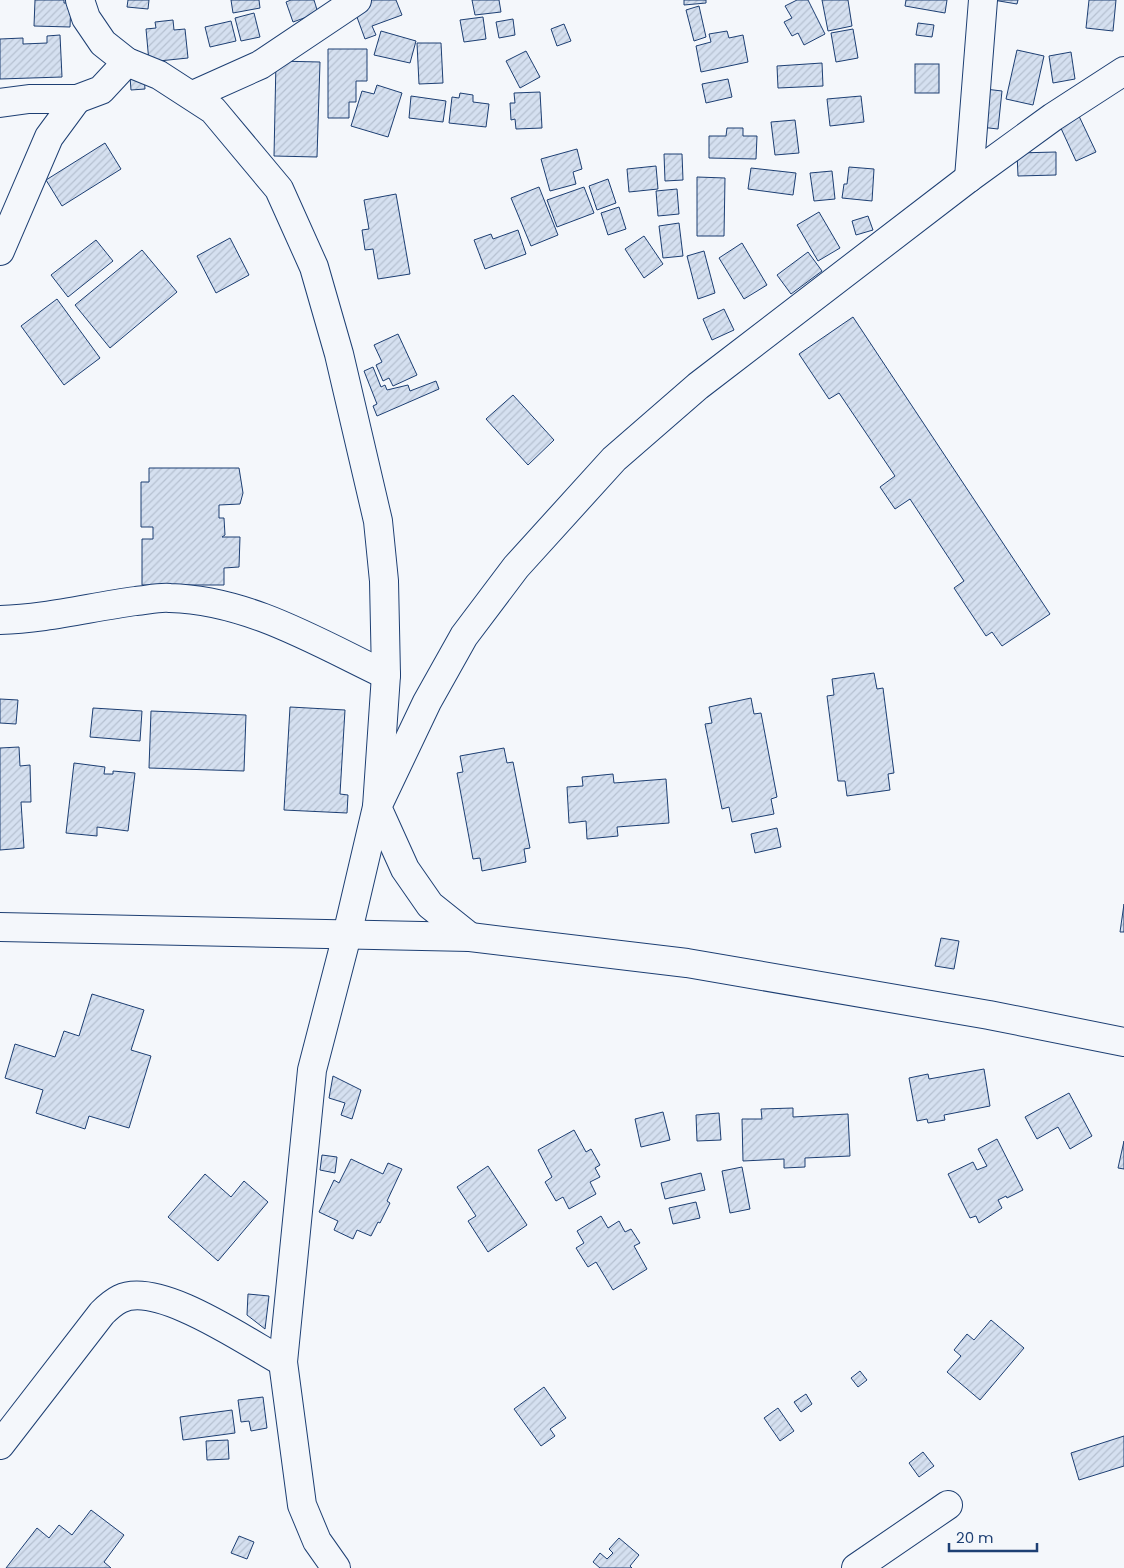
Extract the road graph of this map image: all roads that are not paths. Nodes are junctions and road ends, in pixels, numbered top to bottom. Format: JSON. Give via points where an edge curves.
{"nodes":[{"id":1,"x":80,"y":0,"type":"edge"},
{"id":2,"x":357,"y":0,"type":"edge"},
{"id":3,"x":983,"y":0,"type":"edge"},
{"id":4,"x":128,"y":62,"type":"junction"},
{"id":5,"x":1124,"y":71,"type":"edge"},
{"id":6,"x":193,"y":95,"type":"junction"},
{"id":7,"x":77,"y":99,"type":"junction"},
{"id":8,"x":0,"y":103,"type":"edge"},
{"id":9,"x":969,"y":178,"type":"junction"},
{"id":10,"x":0,"y":251,"type":"edge"},
{"id":11,"x":0,"y":620,"type":"edge"},
{"id":12,"x":386,"y":675,"type":"junction"},
{"id":13,"x":377,"y":807,"type":"junction"},
{"id":14,"x":0,"y":927,"type":"edge"},
{"id":15,"x":347,"y":936,"type":"junction"},
{"id":16,"x":470,"y":937,"type":"junction"},
{"id":17,"x":1124,"y":1042,"type":"edge"},
{"id":18,"x":283,"y":1362,"type":"junction"},
{"id":19,"x":0,"y":1445,"type":"edge"},
{"id":20,"x":948,"y":1505,"type":"dead end"},
{"id":21,"x":336,"y":1568,"type":"edge"},
{"id":22,"x":856,"y":1568,"type":"edge"}],
"edges":[{"from":1,"to":4,"type":"street","via":[[86,18],[103,43]]},
{"from":2,"to":6,"type":"street","via":[[260,65]]},
{"from":3,"to":9,"type":"street"},
{"from":4,"to":6,"type":"street"},
{"from":4,"to":7,"type":"street","via":[[101,90]]},
{"from":5,"to":9,"type":"street"},
{"from":6,"to":12,"type":"street","via":[[229,127],[279,189],[314,267],[378,521],[384,581]]},
{"from":7,"to":8,"type":"street"},
{"from":7,"to":10,"type":"street","via":[[50,137]]},
{"from":9,"to":13,"type":"street","via":[[698,386],[614,459],[516,567],[464,636],[427,702]]},
{"from":11,"to":12,"type":"street","via":[[168,597],[225,604],[280,624]]},
{"from":12,"to":13,"type":"street"},
{"from":13,"to":15,"type":"street"},
{"from":13,"to":16,"type":"street","via":[[405,869],[430,905]]},
{"from":14,"to":15,"type":"street"},
{"from":15,"to":16,"type":"street"},
{"from":15,"to":18,"type":"street","via":[[312,1070]]},
{"from":16,"to":17,"type":"street","via":[[687,963],[989,1015]]},
{"from":18,"to":19,"type":"street","via":[[173,1302],[145,1295],[121,1298],[102,1313]]},
{"from":18,"to":21,"type":"street","via":[[302,1505],[317,1541]]},
{"from":20,"to":22,"type":"street"}]}
